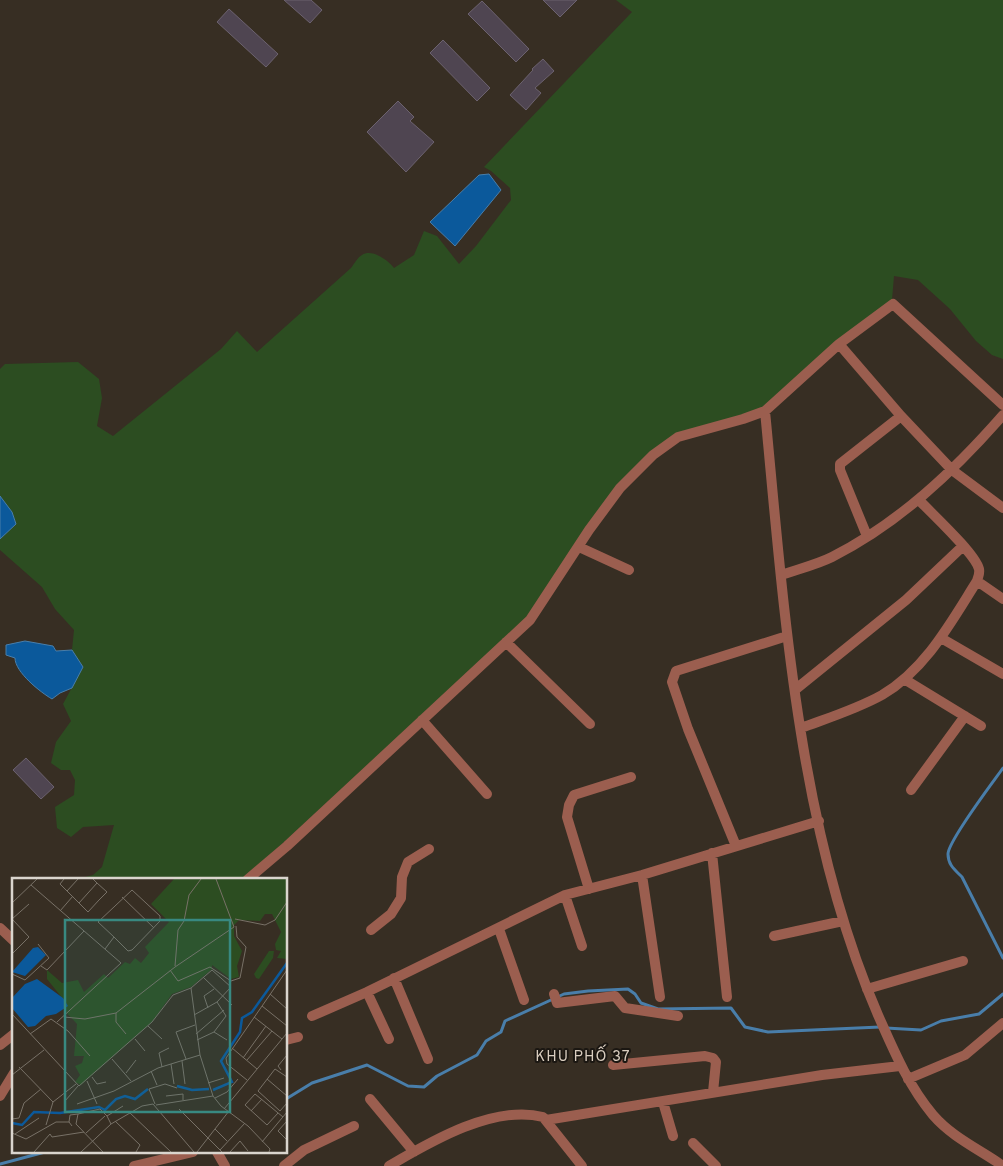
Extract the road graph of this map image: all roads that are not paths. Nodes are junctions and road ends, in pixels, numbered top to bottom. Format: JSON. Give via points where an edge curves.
{"nodes":[{"id":1,"x":839,"y":344,"type":"junction"},
{"id":2,"x":1003,"y":405,"type":"edge"},
{"id":3,"x":765,"y":411,"type":"junction"},
{"id":4,"x":901,"y":416,"type":"junction"},
{"id":5,"x":1003,"y":416,"type":"edge"},
{"id":6,"x":952,"y":470,"type":"junction"},
{"id":7,"x":919,"y":500,"type":"junction"},
{"id":8,"x":1003,"y":508,"type":"edge"},
{"id":9,"x":867,"y":536,"type":"junction"},
{"id":10,"x":963,"y":546,"type":"junction"},
{"id":11,"x":578,"y":548,"type":"junction"},
{"id":12,"x":629,"y":570,"type":"dead end"},
{"id":13,"x":781,"y":575,"type":"junction"},
{"id":14,"x":977,"y":581,"type":"junction"},
{"id":15,"x":1003,"y":599,"type":"edge"},
{"id":16,"x":787,"y":636,"type":"junction"},
{"id":17,"x":942,"y":638,"type":"junction"},
{"id":18,"x":506,"y":642,"type":"junction"},
{"id":19,"x":1003,"y":674,"type":"edge"},
{"id":20,"x":904,"y":679,"type":"junction"},
{"id":21,"x":796,"y":689,"type":"junction"},
{"id":22,"x":966,"y":716,"type":"junction"},
{"id":23,"x":422,"y":720,"type":"junction"},
{"id":24,"x":590,"y":724,"type":"dead end"},
{"id":25,"x":981,"y":726,"type":"dead end"},
{"id":26,"x":801,"y":728,"type":"junction"},
{"id":27,"x":631,"y":777,"type":"dead end"},
{"id":28,"x":911,"y":790,"type":"dead end"},
{"id":29,"x":487,"y":794,"type":"dead end"},
{"id":30,"x":819,"y":821,"type":"junction"},
{"id":31,"x":736,"y":846,"type":"junction"},
{"id":32,"x":429,"y":849,"type":"dead end"},
{"id":33,"x":712,"y":853,"type":"junction"},
{"id":34,"x":642,"y":875,"type":"junction"},
{"id":35,"x":249,"y":878,"type":"edge"},
{"id":36,"x":589,"y":889,"type":"junction"},
{"id":37,"x":565,"y":895,"type":"junction"},
{"id":38,"x":843,"y":921,"type":"junction"},
{"id":39,"x":0,"y":928,"type":"edge"},
{"id":40,"x":499,"y":929,"type":"junction"},
{"id":41,"x":372,"y":930,"type":"dead end"},
{"id":42,"x":774,"y":936,"type":"dead end"},
{"id":43,"x":12,"y":939,"type":"edge"},
{"id":44,"x":582,"y":946,"type":"dead end"},
{"id":45,"x":963,"y":961,"type":"dead end"},
{"id":46,"x":394,"y":978,"type":"junction"},
{"id":47,"x":867,"y":989,"type":"junction"},
{"id":48,"x":367,"y":992,"type":"junction"},
{"id":49,"x":727,"y":996,"type":"dead end"},
{"id":50,"x":555,"y":998,"type":"dead end"},
{"id":51,"x":660,"y":998,"type":"dead end"},
{"id":52,"x":524,"y":1000,"type":"dead end"},
{"id":53,"x":312,"y":1016,"type":"dead end"},
{"id":54,"x":678,"y":1016,"type":"dead end"},
{"id":55,"x":1003,"y":1023,"type":"edge"},
{"id":56,"x":12,"y":1036,"type":"edge"},
{"id":57,"x":298,"y":1037,"type":"dead end"},
{"id":58,"x":389,"y":1039,"type":"dead end"},
{"id":59,"x":288,"y":1040,"type":"edge"},
{"id":60,"x":0,"y":1045,"type":"edge"},
{"id":61,"x":428,"y":1059,"type":"dead end"},
{"id":62,"x":613,"y":1065,"type":"dead end"},
{"id":63,"x":900,"y":1066,"type":"junction"},
{"id":64,"x":12,"y":1076,"type":"edge"},
{"id":65,"x":908,"y":1079,"type":"junction"},
{"id":66,"x":714,"y":1092,"type":"junction"},
{"id":67,"x":0,"y":1096,"type":"edge"},
{"id":68,"x":370,"y":1099,"type":"dead end"},
{"id":69,"x":663,"y":1102,"type":"junction"},
{"id":70,"x":546,"y":1120,"type":"junction"},
{"id":71,"x":354,"y":1126,"type":"dead end"},
{"id":72,"x":673,"y":1136,"type":"dead end"},
{"id":73,"x":693,"y":1143,"type":"dead end"},
{"id":74,"x":414,"y":1152,"type":"junction"},
{"id":75,"x":185,"y":1154,"type":"edge"},
{"id":76,"x":218,"y":1154,"type":"edge"},
{"id":77,"x":996,"y":1164,"type":"edge"},
{"id":78,"x":134,"y":1166,"type":"edge"},
{"id":79,"x":225,"y":1166,"type":"edge"},
{"id":80,"x":284,"y":1166,"type":"edge"},
{"id":81,"x":389,"y":1166,"type":"edge"},
{"id":82,"x":582,"y":1166,"type":"edge"},
{"id":83,"x":716,"y":1166,"type":"edge"}],
"edges":[{"from":1,"to":2,"type":"street","via":[[893,304]]},
{"from":1,"to":3,"type":"street"},
{"from":1,"to":4,"type":"street"},
{"from":3,"to":11,"type":"street","via":[[678,437],[653,455],[620,488]]},
{"from":3,"to":13,"type":"street"},
{"from":4,"to":6,"type":"street"},
{"from":4,"to":9,"type":"street","via":[[840,464]]},
{"from":5,"to":6,"type":"street"},
{"from":6,"to":7,"type":"street"},
{"from":6,"to":8,"type":"street"},
{"from":7,"to":9,"type":"street"},
{"from":7,"to":10,"type":"street"},
{"from":9,"to":13,"type":"street","via":[[826,560]]},
{"from":10,"to":14,"type":"street","via":[[978,567]]},
{"from":10,"to":21,"type":"street","via":[[906,600]]},
{"from":11,"to":12,"type":"street"},
{"from":11,"to":18,"type":"street","via":[[530,620]]},
{"from":13,"to":16,"type":"street"},
{"from":14,"to":15,"type":"street"},
{"from":14,"to":17,"type":"street"},
{"from":16,"to":21,"type":"street"},
{"from":16,"to":31,"type":"street","via":[[676,671],[672,682]]},
{"from":17,"to":19,"type":"street"},
{"from":17,"to":20,"type":"street"},
{"from":18,"to":23,"type":"street"},
{"from":18,"to":24,"type":"street"},
{"from":20,"to":22,"type":"street"},
{"from":20,"to":26,"type":"street","via":[[871,701]]},
{"from":21,"to":26,"type":"street"},
{"from":22,"to":25,"type":"street"},
{"from":22,"to":28,"type":"street"},
{"from":23,"to":29,"type":"street"},
{"from":23,"to":35,"type":"street"},
{"from":26,"to":30,"type":"street"},
{"from":27,"to":36,"type":"street","via":[[574,795],[569,805],[567,817]]},
{"from":30,"to":31,"type":"street"},
{"from":30,"to":38,"type":"street"},
{"from":31,"to":33,"type":"street"},
{"from":32,"to":41,"type":"street","via":[[408,862],[402,877],[401,898],[391,914]]},
{"from":33,"to":34,"type":"street"},
{"from":33,"to":49,"type":"street"},
{"from":34,"to":36,"type":"street"},
{"from":34,"to":51,"type":"street"},
{"from":36,"to":37,"type":"street"},
{"from":37,"to":40,"type":"street"},
{"from":37,"to":44,"type":"street"},
{"from":38,"to":42,"type":"street"},
{"from":38,"to":47,"type":"street"},
{"from":39,"to":43,"type":"street"},
{"from":40,"to":46,"type":"street"},
{"from":40,"to":52,"type":"street"},
{"from":45,"to":47,"type":"street"},
{"from":46,"to":48,"type":"street"},
{"from":46,"to":61,"type":"street"},
{"from":47,"to":63,"type":"street"},
{"from":48,"to":53,"type":"street"},
{"from":48,"to":58,"type":"street"},
{"from":50,"to":54,"type":"street","via":[[616,996],[625,1008]]},
{"from":55,"to":65,"type":"street","via":[[966,1055]]},
{"from":56,"to":60,"type":"street"},
{"from":57,"to":59,"type":"street"},
{"from":62,"to":66,"type":"street","via":[[706,1056],[714,1058]]},
{"from":63,"to":65,"type":"street"},
{"from":63,"to":66,"type":"street"},
{"from":64,"to":67,"type":"street"},
{"from":65,"to":77,"type":"street","via":[[944,1127]]},
{"from":66,"to":69,"type":"street"},
{"from":68,"to":74,"type":"street"},
{"from":69,"to":70,"type":"street"},
{"from":69,"to":72,"type":"street"},
{"from":70,"to":74,"type":"street","via":[[534,1115],[494,1118],[465,1126]]},
{"from":70,"to":82,"type":"street"},
{"from":71,"to":80,"type":"street","via":[[304,1150]]},
{"from":73,"to":83,"type":"street"},
{"from":74,"to":81,"type":"street"},
{"from":75,"to":78,"type":"street"},
{"from":76,"to":79,"type":"street"}]}
